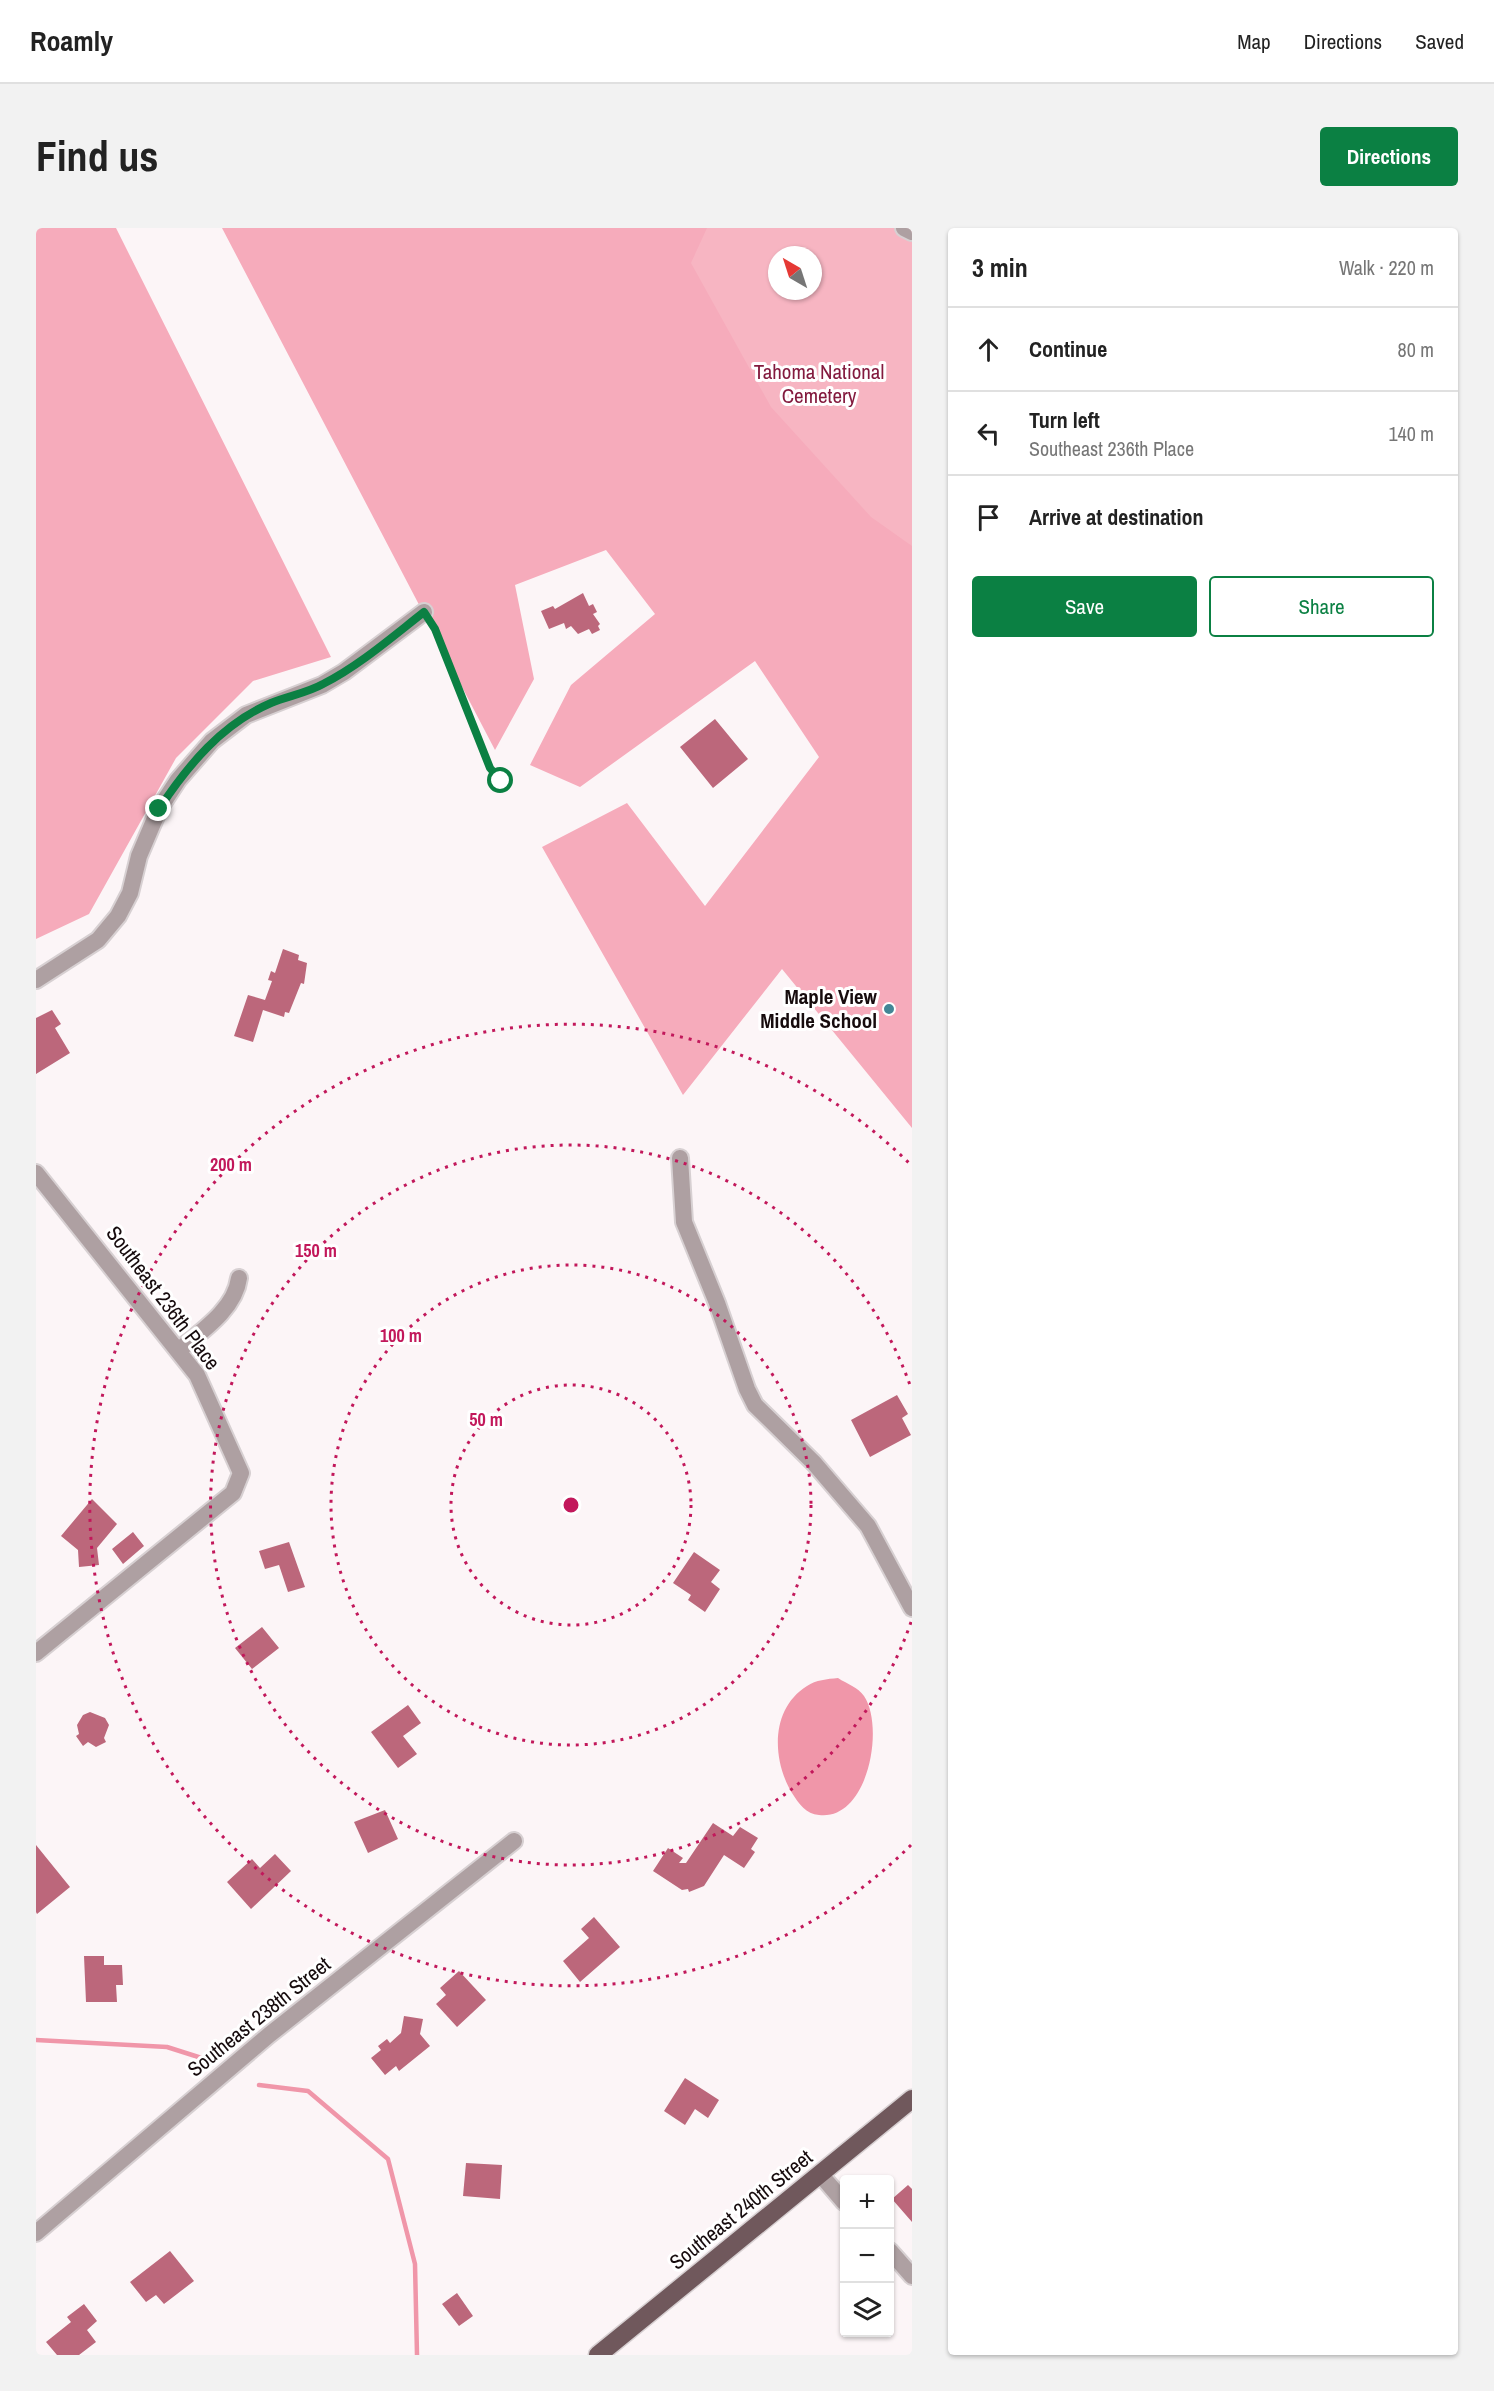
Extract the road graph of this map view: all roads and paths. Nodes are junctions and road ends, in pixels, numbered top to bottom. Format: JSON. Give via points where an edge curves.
{"nodes":[{"id":1,"x":904,"y":228,"type":"edge"},
{"id":2,"x":912,"y":232,"type":"edge"},
{"id":3,"x":424,"y":612,"type":"joint"},
{"id":4,"x":501,"y":781,"type":"dead end"},
{"id":5,"x":36,"y":980,"type":"edge"},
{"id":6,"x":680,"y":1158,"type":"dead end"},
{"id":7,"x":36,"y":1173,"type":"edge"},
{"id":8,"x":239,"y":1278,"type":"dead end"},
{"id":9,"x":179,"y":1350,"type":"junction"},
{"id":10,"x":912,"y":1608,"type":"edge"},
{"id":11,"x":36,"y":1653,"type":"edge"},
{"id":12,"x":514,"y":1841,"type":"dead end"},
{"id":13,"x":912,"y":2100,"type":"edge"},
{"id":14,"x":820,"y":2174,"type":"junction"},
{"id":15,"x":840,"y":2197,"type":"edge"},
{"id":16,"x":36,"y":2233,"type":"edge"},
{"id":17,"x":894,"y":2256,"type":"edge"},
{"id":18,"x":912,"y":2276,"type":"edge"},
{"id":19,"x":598,"y":2355,"type":"edge"}],
"edges":[{"from":1,"to":2,"type":"street"},
{"from":3,"to":4,"type":"path","via":[[435,629],[490,768]]},
{"from":3,"to":5,"type":"street","via":[[344,672],[322,685],[246,715],[212,741],[159,809],[118,916],[98,940]]},
{"from":6,"to":10,"type":"street","via":[[684,1222],[755,1405],[814,1463],[868,1526]]},
{"from":7,"to":9,"type":"street","name":"Southeast 236th Place"},
{"from":8,"to":9,"type":"street","via":[[233,1298],[212,1323]]},
{"from":9,"to":11,"type":"street","name":"Southeast 236th Place","via":[[202,1386],[241,1473],[234,1493]]},
{"from":12,"to":16,"type":"street","name":"Southeast 238th Street","via":[[269,2035]]},
{"from":13,"to":14,"type":"main road","name":"Southeast 240th Street"},
{"from":14,"to":15,"type":"street"},
{"from":14,"to":19,"type":"main road","name":"Southeast 240th Street"},
{"from":17,"to":18,"type":"street"}]}
